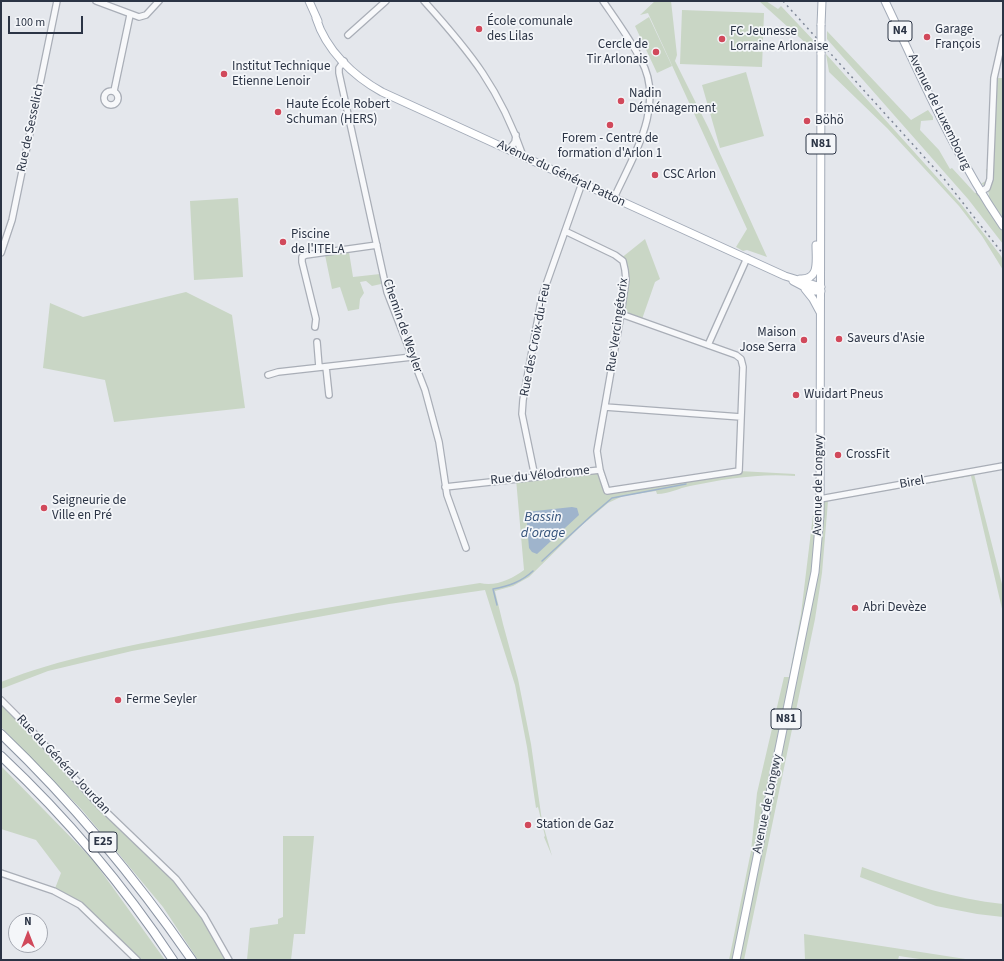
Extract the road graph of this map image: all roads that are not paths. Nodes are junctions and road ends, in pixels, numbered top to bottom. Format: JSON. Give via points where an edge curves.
{"nodes":[{"id":1,"x":57,"y":1,"type":"edge"},
{"id":2,"x":96,"y":1,"type":"edge"},
{"id":3,"x":159,"y":1,"type":"edge"},
{"id":4,"x":308,"y":1,"type":"edge"},
{"id":5,"x":386,"y":1,"type":"edge"},
{"id":6,"x":424,"y":1,"type":"edge"},
{"id":7,"x":603,"y":1,"type":"edge"},
{"id":8,"x":822,"y":1,"type":"edge"},
{"id":9,"x":885,"y":1,"type":"edge"},
{"id":10,"x":106,"y":3,"type":"edge"},
{"id":11,"x":130,"y":15,"type":"junction"},
{"id":12,"x":348,"y":35,"type":"dead end"},
{"id":13,"x":1003,"y":38,"type":"edge"},
{"id":14,"x":346,"y":63,"type":"junction"},
{"id":15,"x":114,"y":91,"type":"dead end"},
{"id":16,"x":516,"y":135,"type":"junction"},
{"id":17,"x":509,"y":150,"type":"junction"},
{"id":18,"x":523,"y":156,"type":"junction"},
{"id":19,"x":582,"y":183,"type":"junction"},
{"id":20,"x":980,"y":192,"type":"junction"},
{"id":21,"x":614,"y":198,"type":"junction"},
{"id":22,"x":1003,"y":226,"type":"edge"},
{"id":23,"x":565,"y":231,"type":"junction"},
{"id":24,"x":821,"y":235,"type":"junction"},
{"id":25,"x":377,"y":245,"type":"junction"},
{"id":26,"x":1,"y":253,"type":"edge"},
{"id":27,"x":747,"y":258,"type":"junction"},
{"id":28,"x":785,"y":276,"type":"junction"},
{"id":29,"x":803,"y":288,"type":"junction"},
{"id":30,"x":821,"y":289,"type":"junction"},
{"id":31,"x":621,"y":314,"type":"junction"},
{"id":32,"x":821,"y":315,"type":"junction"},
{"id":33,"x":314,"y":327,"type":"dead end"},
{"id":34,"x":317,"y":342,"type":"dead end"},
{"id":35,"x":708,"y":345,"type":"junction"},
{"id":36,"x":412,"y":357,"type":"junction"},
{"id":37,"x":322,"y":367,"type":"junction"},
{"id":38,"x":268,"y":375,"type":"dead end"},
{"id":39,"x":329,"y":395,"type":"dead end"},
{"id":40,"x":605,"y":407,"type":"junction"},
{"id":41,"x":741,"y":417,"type":"junction"},
{"id":42,"x":1003,"y":466,"type":"edge"},
{"id":43,"x":600,"y":470,"type":"junction"},
{"id":44,"x":535,"y":477,"type":"junction"},
{"id":45,"x":446,"y":487,"type":"junction"},
{"id":46,"x":820,"y":499,"type":"junction"},
{"id":47,"x":466,"y":548,"type":"dead end"},
{"id":48,"x":1,"y":700,"type":"edge"},
{"id":49,"x":1,"y":734,"type":"edge"},
{"id":50,"x":1,"y":756,"type":"edge"},
{"id":51,"x":1,"y":873,"type":"edge"},
{"id":52,"x":137,"y":960,"type":"edge"},
{"id":53,"x":173,"y":960,"type":"edge"},
{"id":54,"x":192,"y":960,"type":"edge"},
{"id":55,"x":229,"y":960,"type":"edge"},
{"id":56,"x":736,"y":960,"type":"edge"}],
"edges":[{"from":1,"to":26,"type":"street","name":"Rue de Sesselich","via":[[12,220]]},
{"from":2,"to":10,"type":"street"},
{"from":3,"to":11,"type":"street","via":[[146,16],[139,18]]},
{"from":4,"to":14,"type":"main road","name":"Avenue du Général Patton","via":[[325,40]]},
{"from":5,"to":12,"type":"street"},
{"from":6,"to":16,"type":"street","via":[[484,72]]},
{"from":7,"to":21,"type":"street","via":[[642,61],[650,97],[649,117]]},
{"from":8,"to":24,"type":"main road","name":"Avenue de Longwy","number":"N81","bridge":true},
{"from":9,"to":20,"type":"main road","name":"Avenue de Luxembourg","number":"N4","via":[[957,151]]},
{"from":10,"to":11,"type":"street"},
{"from":11,"to":15,"type":"street"},
{"from":13,"to":20,"type":"street","via":[[994,78],[990,179],[987,188]]},
{"from":14,"to":17,"type":"main road","name":"Avenue du Général Patton","via":[[367,82],[386,94]]},
{"from":14,"to":25,"type":"street","name":"Chemin de Weyler","via":[[339,68]]},
{"from":16,"to":17,"type":"street","via":[[515,142]]},
{"from":16,"to":18,"type":"street"},
{"from":17,"to":18,"type":"main road","name":"Avenue du Général Patton"},
{"from":18,"to":19,"type":"main road","name":"Avenue du Général Patton"},
{"from":19,"to":21,"type":"main road","name":"Avenue du Général Patton"},
{"from":19,"to":23,"type":"street","name":"Rue des Croix-du-Feu"},
{"from":20,"to":22,"type":"main road","number":"N4"},
{"from":21,"to":27,"type":"main road","name":"Avenue du Général Patton"},
{"from":23,"to":31,"type":"street","name":"Rue Vercingétorix","via":[[623,261],[626,280]]},
{"from":23,"to":44,"type":"street","name":"Rue des Croix-du-Feu","via":[[542,296],[523,400],[522,414]]},
{"from":24,"to":28,"type":"main road","number":"N81","via":[[816,241],[816,272],[813,276],[808,280]]},
{"from":24,"to":30,"type":"main road","name":"Avenue de Longwy","number":"N81"},
{"from":25,"to":33,"type":"street","via":[[302,257],[316,319]]},
{"from":25,"to":36,"type":"street","name":"Chemin de Weyler","via":[[387,292]]},
{"from":27,"to":28,"type":"main road","name":"Avenue du Général Patton"},
{"from":27,"to":35,"type":"street"},
{"from":28,"to":29,"type":"main road"},
{"from":28,"to":30,"type":"main road"},
{"from":29,"to":30,"type":"main road","via":[[812,291]]},
{"from":29,"to":32,"type":"main road"},
{"from":30,"to":32,"type":"main road","name":"Avenue de Longwy","number":"N81"},
{"from":31,"to":35,"type":"street"},
{"from":31,"to":40,"type":"street","name":"Rue Vercingétorix"},
{"from":32,"to":46,"type":"main road","name":"Avenue de Longwy","number":"N81"},
{"from":34,"to":37,"type":"street"},
{"from":35,"to":41,"type":"street","via":[[741,359]]},
{"from":36,"to":37,"type":"street"},
{"from":36,"to":45,"type":"street","name":"Chemin de Weyler","via":[[432,414]]},
{"from":37,"to":38,"type":"street"},
{"from":37,"to":39,"type":"street"},
{"from":40,"to":41,"type":"street"},
{"from":40,"to":43,"type":"street","name":"Rue Vercingétorix","via":[[597,451]]},
{"from":41,"to":43,"type":"street","name":"Rue du Vélodrome","via":[[739,471],[607,491]]},
{"from":42,"to":46,"type":"street","name":"Birel"},
{"from":43,"to":44,"type":"street","name":"Rue du Vélodrome"},
{"from":44,"to":45,"type":"street","name":"Rue du Vélodrome"},
{"from":45,"to":47,"type":"street","name":"Chemin de Weyler"},
{"from":46,"to":56,"type":"main road","name":"Avenue de Longwy","number":"N81","via":[[815,572]]},
{"from":48,"to":55,"type":"street","name":"Rue du Général Jourdan","via":[[98,804],[176,879],[204,916]]},
{"from":49,"to":54,"type":"highway","number":"E25","via":[[55,788],[112,852]]},
{"from":50,"to":53,"type":"highway","number":"E25","via":[[44,799],[106,869]]},
{"from":51,"to":52,"type":"street","via":[[54,892],[80,905]]}]}
